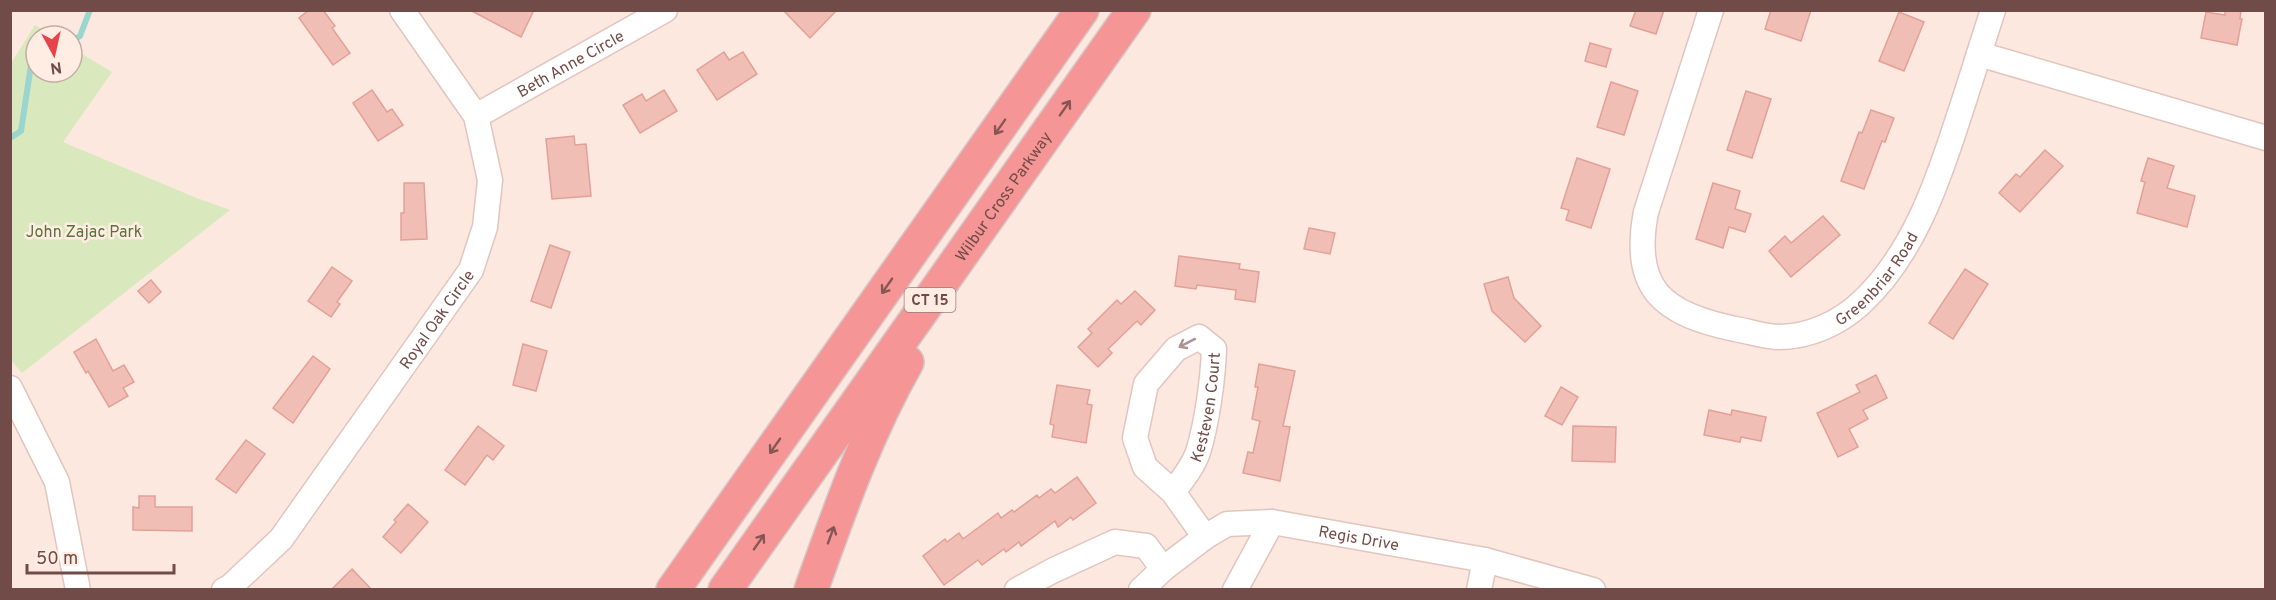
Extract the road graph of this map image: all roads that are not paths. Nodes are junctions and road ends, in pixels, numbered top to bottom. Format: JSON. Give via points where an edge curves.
{"nodes":[{"id":1,"x":402,"y":10,"type":"edge"},
{"id":2,"x":664,"y":10,"type":"edge"},
{"id":3,"x":1082,"y":10,"type":"edge"},
{"id":4,"x":1134,"y":10,"type":"edge"},
{"id":5,"x":1711,"y":10,"type":"edge"},
{"id":6,"x":1993,"y":10,"type":"edge"},
{"id":7,"x":1979,"y":54,"type":"junction"},
{"id":8,"x":476,"y":116,"type":"junction"},
{"id":9,"x":2265,"y":138,"type":"edge"},
{"id":10,"x":983,"y":225,"type":"junction"},
{"id":11,"x":10,"y":388,"type":"edge"},
{"id":12,"x":1173,"y":492,"type":"junction"},
{"id":13,"x":1272,"y":522,"type":"junction"},
{"id":14,"x":1205,"y":537,"type":"junction"},
{"id":15,"x":1485,"y":560,"type":"junction"},
{"id":16,"x":1163,"y":569,"type":"junction"},
{"id":17,"x":1588,"y":588,"type":"edge"},
{"id":18,"x":78,"y":590,"type":"edge"},
{"id":19,"x":224,"y":590,"type":"edge"},
{"id":20,"x":673,"y":590,"type":"edge"},
{"id":21,"x":725,"y":590,"type":"edge"},
{"id":22,"x":811,"y":590,"type":"edge"},
{"id":23,"x":1017,"y":590,"type":"edge"},
{"id":24,"x":1141,"y":590,"type":"edge"},
{"id":25,"x":1235,"y":590,"type":"edge"},
{"id":26,"x":1479,"y":590,"type":"edge"}],
"edges":[{"from":1,"to":8,"type":"street","name":"Royal Oak Circle"},
{"from":2,"to":8,"type":"street","name":"Beth Anne Circle"},
{"from":3,"to":20,"type":"highway","number":"CT 15","one_way":true},
{"from":10,"to":4,"type":"highway","name":"Wilbur Cross Parkway","number":"CT 15","one_way":true},
{"from":5,"to":7,"type":"street","name":"Greenbriar Road","via":[[1646,212],[1642,260],[1650,283],[1663,301],[1686,316],[1778,337],[1805,334],[1833,323],[1861,303],[1901,253],[1941,170]]},
{"from":6,"to":7,"type":"street","name":"Greenbriar Road"},
{"from":7,"to":9,"type":"street"},
{"from":8,"to":19,"type":"street","name":"Royal Oak Circle","via":[[490,180],[485,227],[471,270],[281,539]]},
{"from":21,"to":10,"type":"highway","name":"Wilbur Cross Parkway","number":"CT 15","one_way":true},
{"from":22,"to":10,"type":"highway","one_way":true,"via":[[874,427],[906,364],[957,286]]},
{"from":11,"to":18,"type":"street","via":[[57,482]]},
{"from":12,"to":12,"type":"street","name":"Kesteven Court","one_way":true,"via":[[1198,453],[1213,375],[1214,349],[1199,337],[1176,349],[1146,384],[1135,438],[1145,467]]},
{"from":12,"to":14,"type":"street","name":"Kesteven Court"},
{"from":13,"to":14,"type":"street","name":"Regis Drive","via":[[1227,524]]},
{"from":13,"to":15,"type":"street","name":"Regis Drive"},
{"from":13,"to":25,"type":"street"},
{"from":14,"to":16,"type":"street","name":"Regis Drive"},
{"from":15,"to":17,"type":"street","name":"Regis Drive"},
{"from":15,"to":26,"type":"street"},
{"from":16,"to":23,"type":"street","via":[[1146,546],[1115,542]]},
{"from":16,"to":24,"type":"street","name":"Regis Drive"}]}
